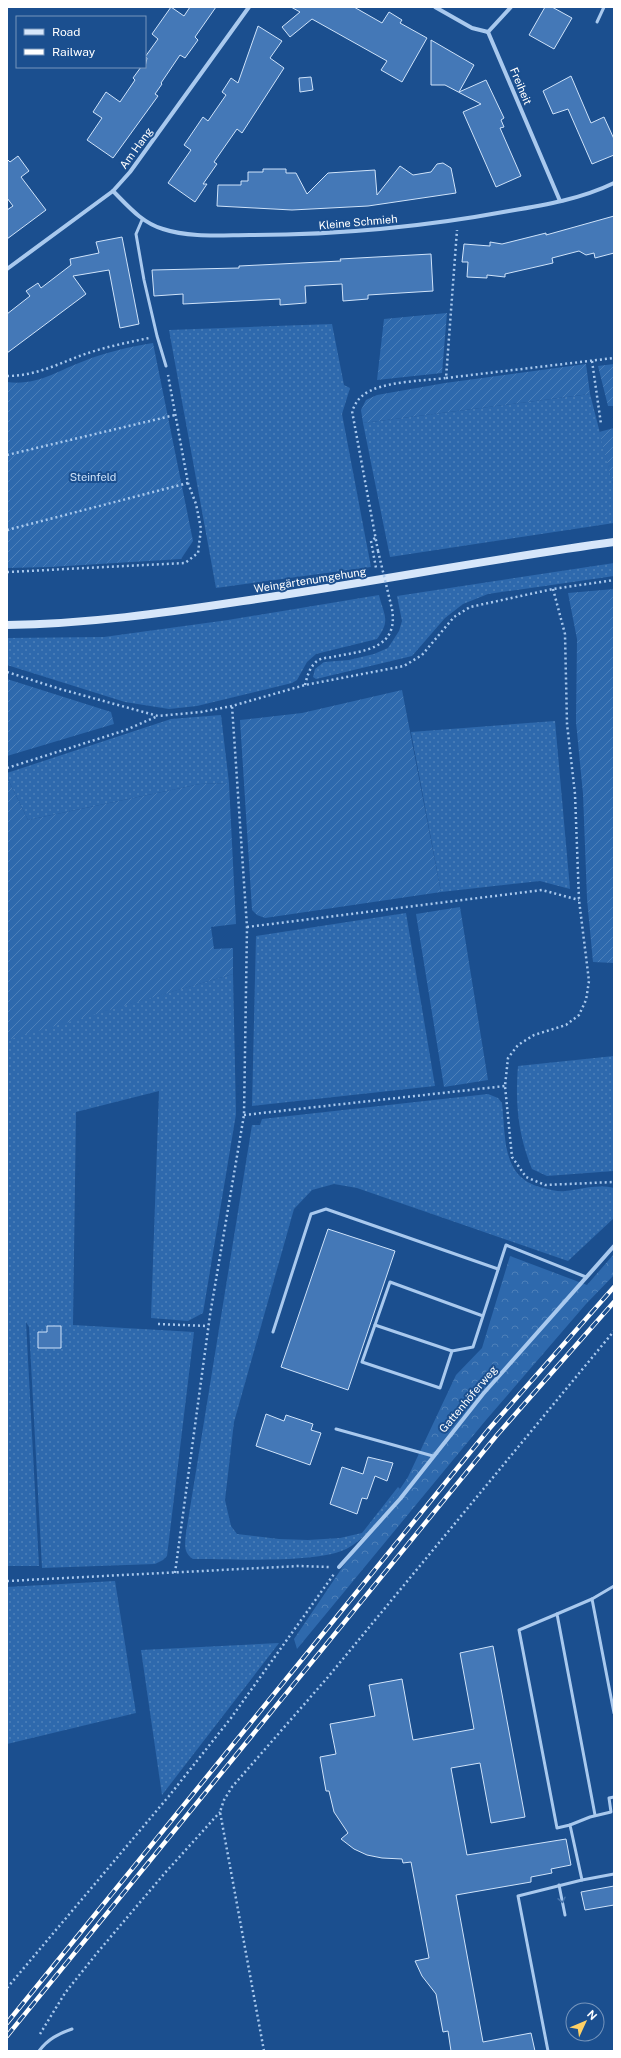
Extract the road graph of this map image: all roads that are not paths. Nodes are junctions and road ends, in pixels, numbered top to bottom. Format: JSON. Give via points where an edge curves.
{"nodes":[{"id":1,"x":249,"y":7,"type":"edge"},
{"id":2,"x":435,"y":7,"type":"edge"},
{"id":3,"x":511,"y":7,"type":"edge"},
{"id":4,"x":604,"y":7,"type":"edge"},
{"id":5,"x":597,"y":22,"type":"dead end"},
{"id":6,"x":488,"y":32,"type":"junction"},
{"id":7,"x":614,"y":184,"type":"edge"},
{"id":8,"x":113,"y":191,"type":"junction"},
{"id":9,"x":560,"y":202,"type":"junction"},
{"id":10,"x":142,"y":220,"type":"junction"},
{"id":11,"x":7,"y":269,"type":"edge"},
{"id":12,"x":166,"y":366,"type":"road end"},
{"id":13,"x":614,"y":542,"type":"edge"},
{"id":14,"x":7,"y":626,"type":"edge"},
{"id":15,"x":614,"y":1246,"type":"edge"},
{"id":16,"x":498,"y":1269,"type":"junction"},
{"id":17,"x":586,"y":1277,"type":"junction"},
{"id":18,"x":483,"y":1316,"type":"junction"},
{"id":19,"x":375,"y":1324,"type":"junction"},
{"id":20,"x":272,"y":1332,"type":"dead end"},
{"id":21,"x":452,"y":1351,"type":"junction"},
{"id":22,"x":336,"y":1429,"type":"dead end"},
{"id":23,"x":433,"y":1456,"type":"junction"},
{"id":24,"x":339,"y":1567,"type":"road end"},
{"id":25,"x":614,"y":1586,"type":"edge"},
{"id":26,"x":592,"y":1599,"type":"junction"},
{"id":27,"x":556,"y":1614,"type":"junction"},
{"id":28,"x":614,"y":1713,"type":"edge"},
{"id":29,"x":614,"y":1797,"type":"edge"},
{"id":30,"x":594,"y":1816,"type":"junction"},
{"id":31,"x":570,"y":1824,"type":"junction"},
{"id":32,"x":614,"y":1874,"type":"edge"},
{"id":33,"x":582,"y":1880,"type":"junction"},
{"id":34,"x":558,"y":1885,"type":"junction"},
{"id":35,"x":566,"y":1915,"type":"dead end"},
{"id":36,"x":72,"y":2029,"type":"dead end"},
{"id":37,"x":39,"y":2051,"type":"edge"},
{"id":38,"x":548,"y":2051,"type":"edge"}],
"edges":[{"from":1,"to":8,"type":"street","name":"Am Hang","via":[[130,172]]},
{"from":2,"to":6,"type":"street","via":[[472,28]]},
{"from":3,"to":6,"type":"street"},
{"from":4,"to":5,"type":"lane"},
{"from":6,"to":9,"type":"street","name":"Freiheit"},
{"from":7,"to":9,"type":"street","name":"Kleine Schmieh"},
{"from":8,"to":10,"type":"street","name":"Kleine Schmieh"},
{"from":8,"to":11,"type":"street","name":"Am Hang"},
{"from":9,"to":10,"type":"street","name":"Kleine Schmieh","via":[[456,221],[300,235],[190,234],[162,229]]},
{"from":10,"to":12,"type":"lane","via":[[136,234],[144,280]]},
{"from":13,"to":14,"type":"main road","name":"Weingärtenumgehung","via":[[124,618]]},
{"from":15,"to":17,"type":"street","name":"Gattenhöferweg"},
{"from":16,"to":17,"type":"lane","via":[[506,1245]]},
{"from":16,"to":18,"type":"lane"},
{"from":16,"to":20,"type":"lane","via":[[326,1209],[311,1214]]},
{"from":17,"to":23,"type":"street","name":"Gattenhöferweg","via":[[483,1394]]},
{"from":18,"to":19,"type":"lane","via":[[390,1282]]},
{"from":18,"to":21,"type":"lane","via":[[473,1347]]},
{"from":19,"to":21,"type":"lane"},
{"from":19,"to":21,"type":"lane","via":[[362,1362],[440,1388]]},
{"from":22,"to":23,"type":"lane"},
{"from":23,"to":24,"type":"street","name":"Gattenhöferweg","via":[[400,1499]]},
{"from":25,"to":26,"type":"lane"},
{"from":26,"to":27,"type":"lane"},
{"from":26,"to":28,"type":"lane"},
{"from":27,"to":30,"type":"lane"},
{"from":27,"to":31,"type":"lane","via":[[519,1630],[557,1828]]},
{"from":29,"to":30,"type":"lane","via":[[609,1798],[611,1812]]},
{"from":30,"to":31,"type":"lane"},
{"from":31,"to":33,"type":"lane"},
{"from":32,"to":33,"type":"lane"},
{"from":33,"to":34,"type":"lane"},
{"from":34,"to":35,"type":"lane","one_way":true},
{"from":34,"to":38,"type":"lane","via":[[518,1896]]},
{"from":36,"to":37,"type":"lane","via":[[59,2033],[47,2041]]}]}
